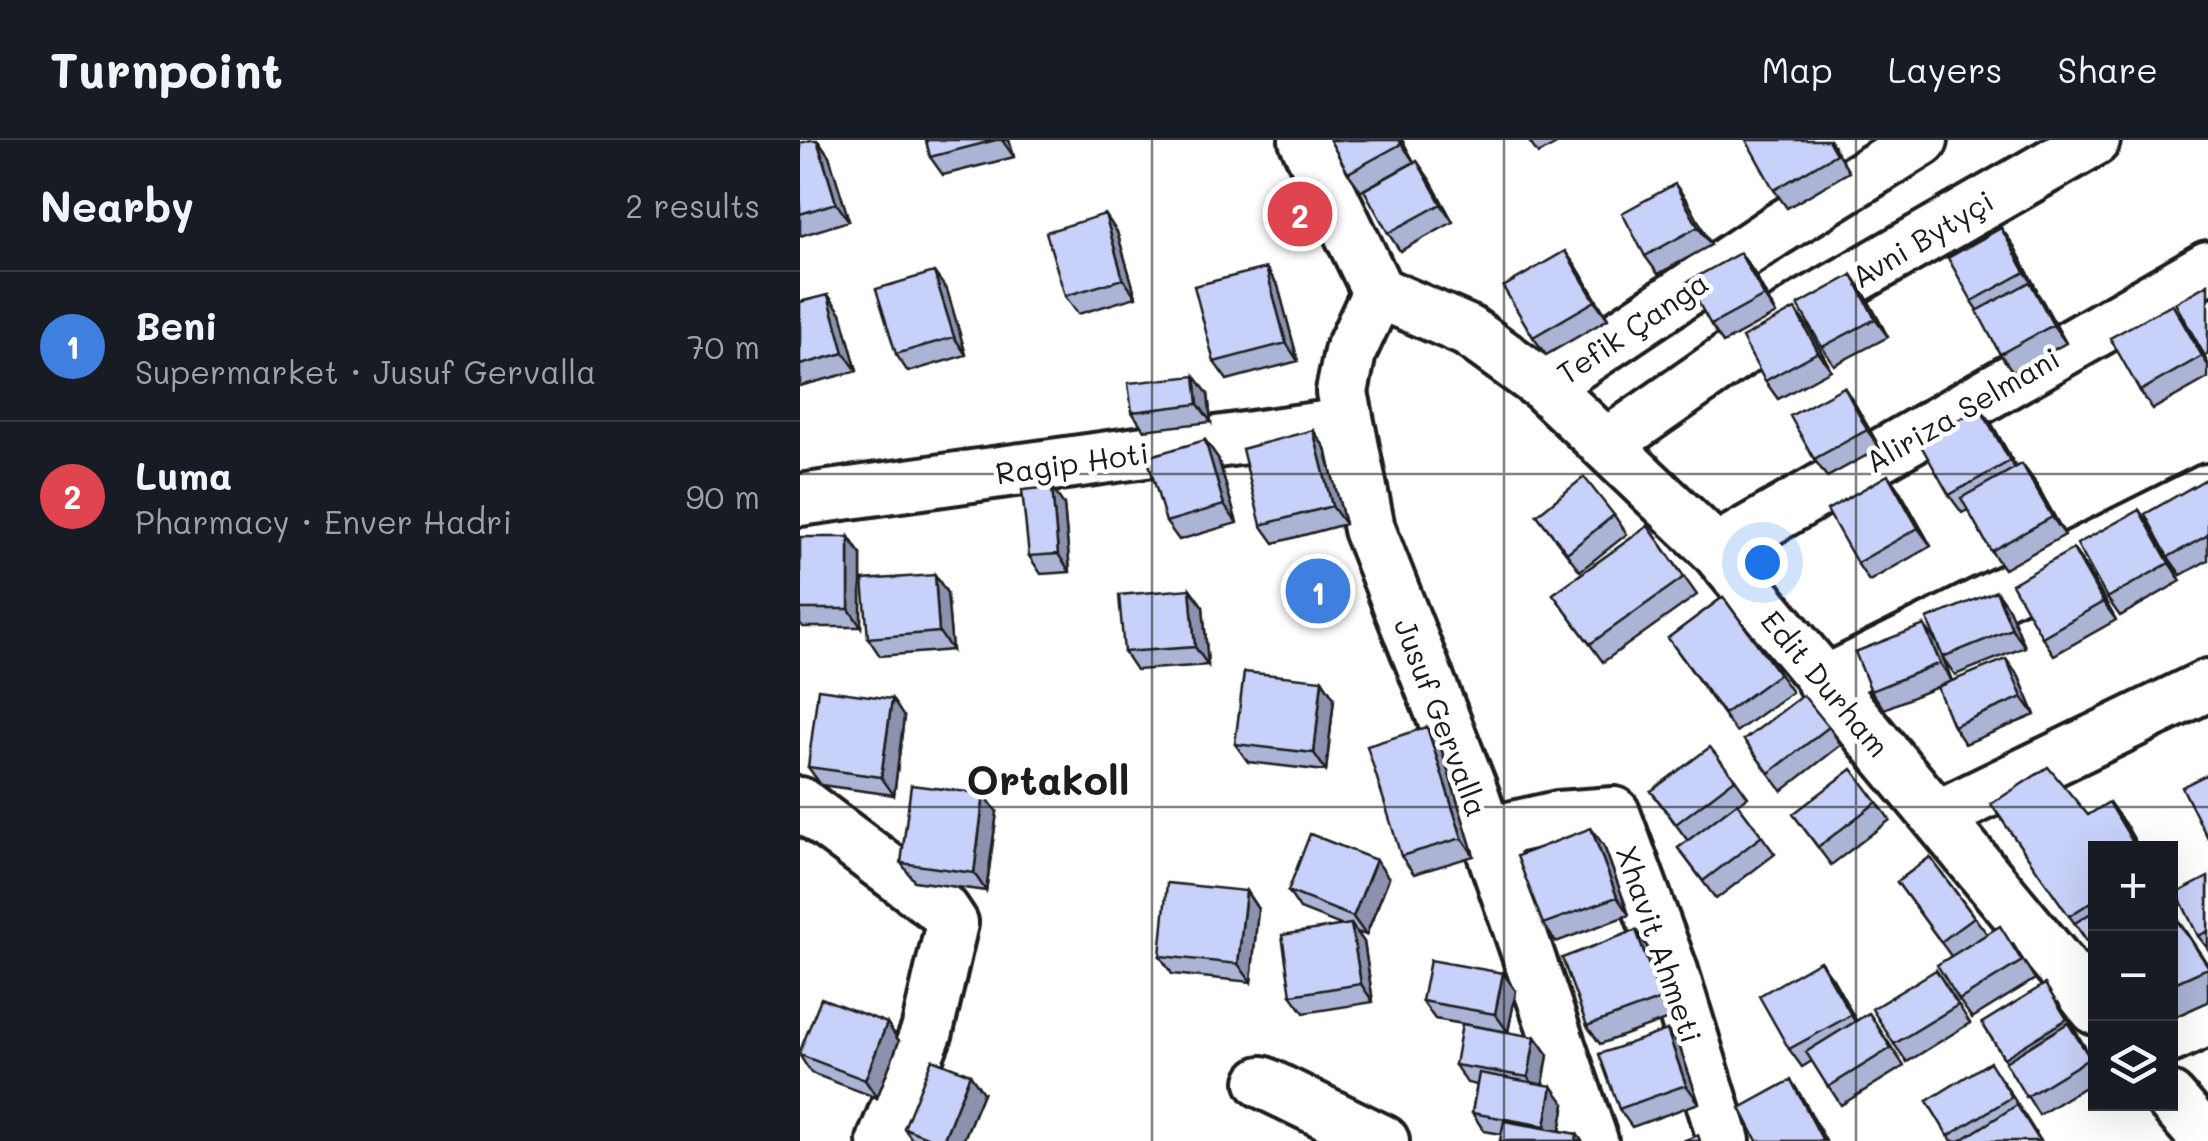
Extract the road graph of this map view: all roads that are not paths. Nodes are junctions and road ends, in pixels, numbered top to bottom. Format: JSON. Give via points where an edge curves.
{"nodes":[{"id":1,"x":1305,"y":140,"type":"edge"},
{"id":2,"x":1922,"y":140,"type":"edge"},
{"id":3,"x":2094,"y":140,"type":"edge"},
{"id":4,"x":2208,"y":267,"type":"edge"},
{"id":5,"x":1378,"y":292,"type":"junction"},
{"id":6,"x":1544,"y":386,"type":"junction"},
{"id":7,"x":1345,"y":424,"type":"junction"},
{"id":8,"x":1606,"y":446,"type":"junction"},
{"id":9,"x":2208,"y":490,"type":"edge"},
{"id":10,"x":800,"y":500,"type":"edge"},
{"id":11,"x":1716,"y":550,"type":"junction"},
{"id":12,"x":1823,"y":683,"type":"junction"},
{"id":13,"x":2208,"y":685,"type":"edge"},
{"id":14,"x":800,"y":803,"type":"edge"},
{"id":15,"x":1940,"y":816,"type":"junction"},
{"id":16,"x":1487,"y":833,"type":"junction"},
{"id":17,"x":2088,"y":998,"type":"edge"},
{"id":18,"x":2208,"y":1020,"type":"edge"},
{"id":19,"x":2178,"y":1033,"type":"edge"},
{"id":20,"x":1262,"y":1082,"type":"dead end"},
{"id":21,"x":2178,"y":1107,"type":"edge"},
{"id":22,"x":883,"y":1141,"type":"edge"},
{"id":23,"x":1383,"y":1141,"type":"edge"},
{"id":24,"x":1592,"y":1141,"type":"edge"},
{"id":25,"x":1724,"y":1141,"type":"edge"},
{"id":26,"x":2208,"y":1141,"type":"edge"}],
"edges":[{"from":1,"to":5,"type":"street"},
{"from":2,"to":6,"type":"street","name":"Tefik Çanga"},
{"from":3,"to":8,"type":"street","name":"Avni Bytyçi","via":[[1802,308]]},
{"from":4,"to":11,"type":"street","name":"Aliriza Selmani"},
{"from":5,"to":6,"type":"street","name":"Edit Durham","via":[[1468,330]]},
{"from":5,"to":7,"type":"street","name":"Jusuf Gervalla","via":[[1350,352],[1342,392]]},
{"from":6,"to":8,"type":"street","name":"Edit Durham"},
{"from":7,"to":10,"type":"street","name":"Ragip Hoti"},
{"from":7,"to":16,"type":"street","name":"Jusuf Gervalla","via":[[1369,529]]},
{"from":8,"to":11,"type":"street","name":"Edit Durham"},
{"from":9,"to":12,"type":"street"},
{"from":11,"to":12,"type":"street","name":"Edit Durham"},
{"from":12,"to":15,"type":"street","name":"Edit Durham"},
{"from":13,"to":15,"type":"street"},
{"from":14,"to":22,"type":"street","via":[[944,910],[952,923],[927,1032]]},
{"from":15,"to":17,"type":"street","name":"Edit Durham"},
{"from":16,"to":24,"type":"street","name":"Jusuf Gervalla"},
{"from":16,"to":25,"type":"street","name":"Xhavit Ahmeti","via":[[1614,813]]},
{"from":18,"to":19,"type":"street"},
{"from":20,"to":23,"type":"street"},
{"from":21,"to":26,"type":"street"}]}
